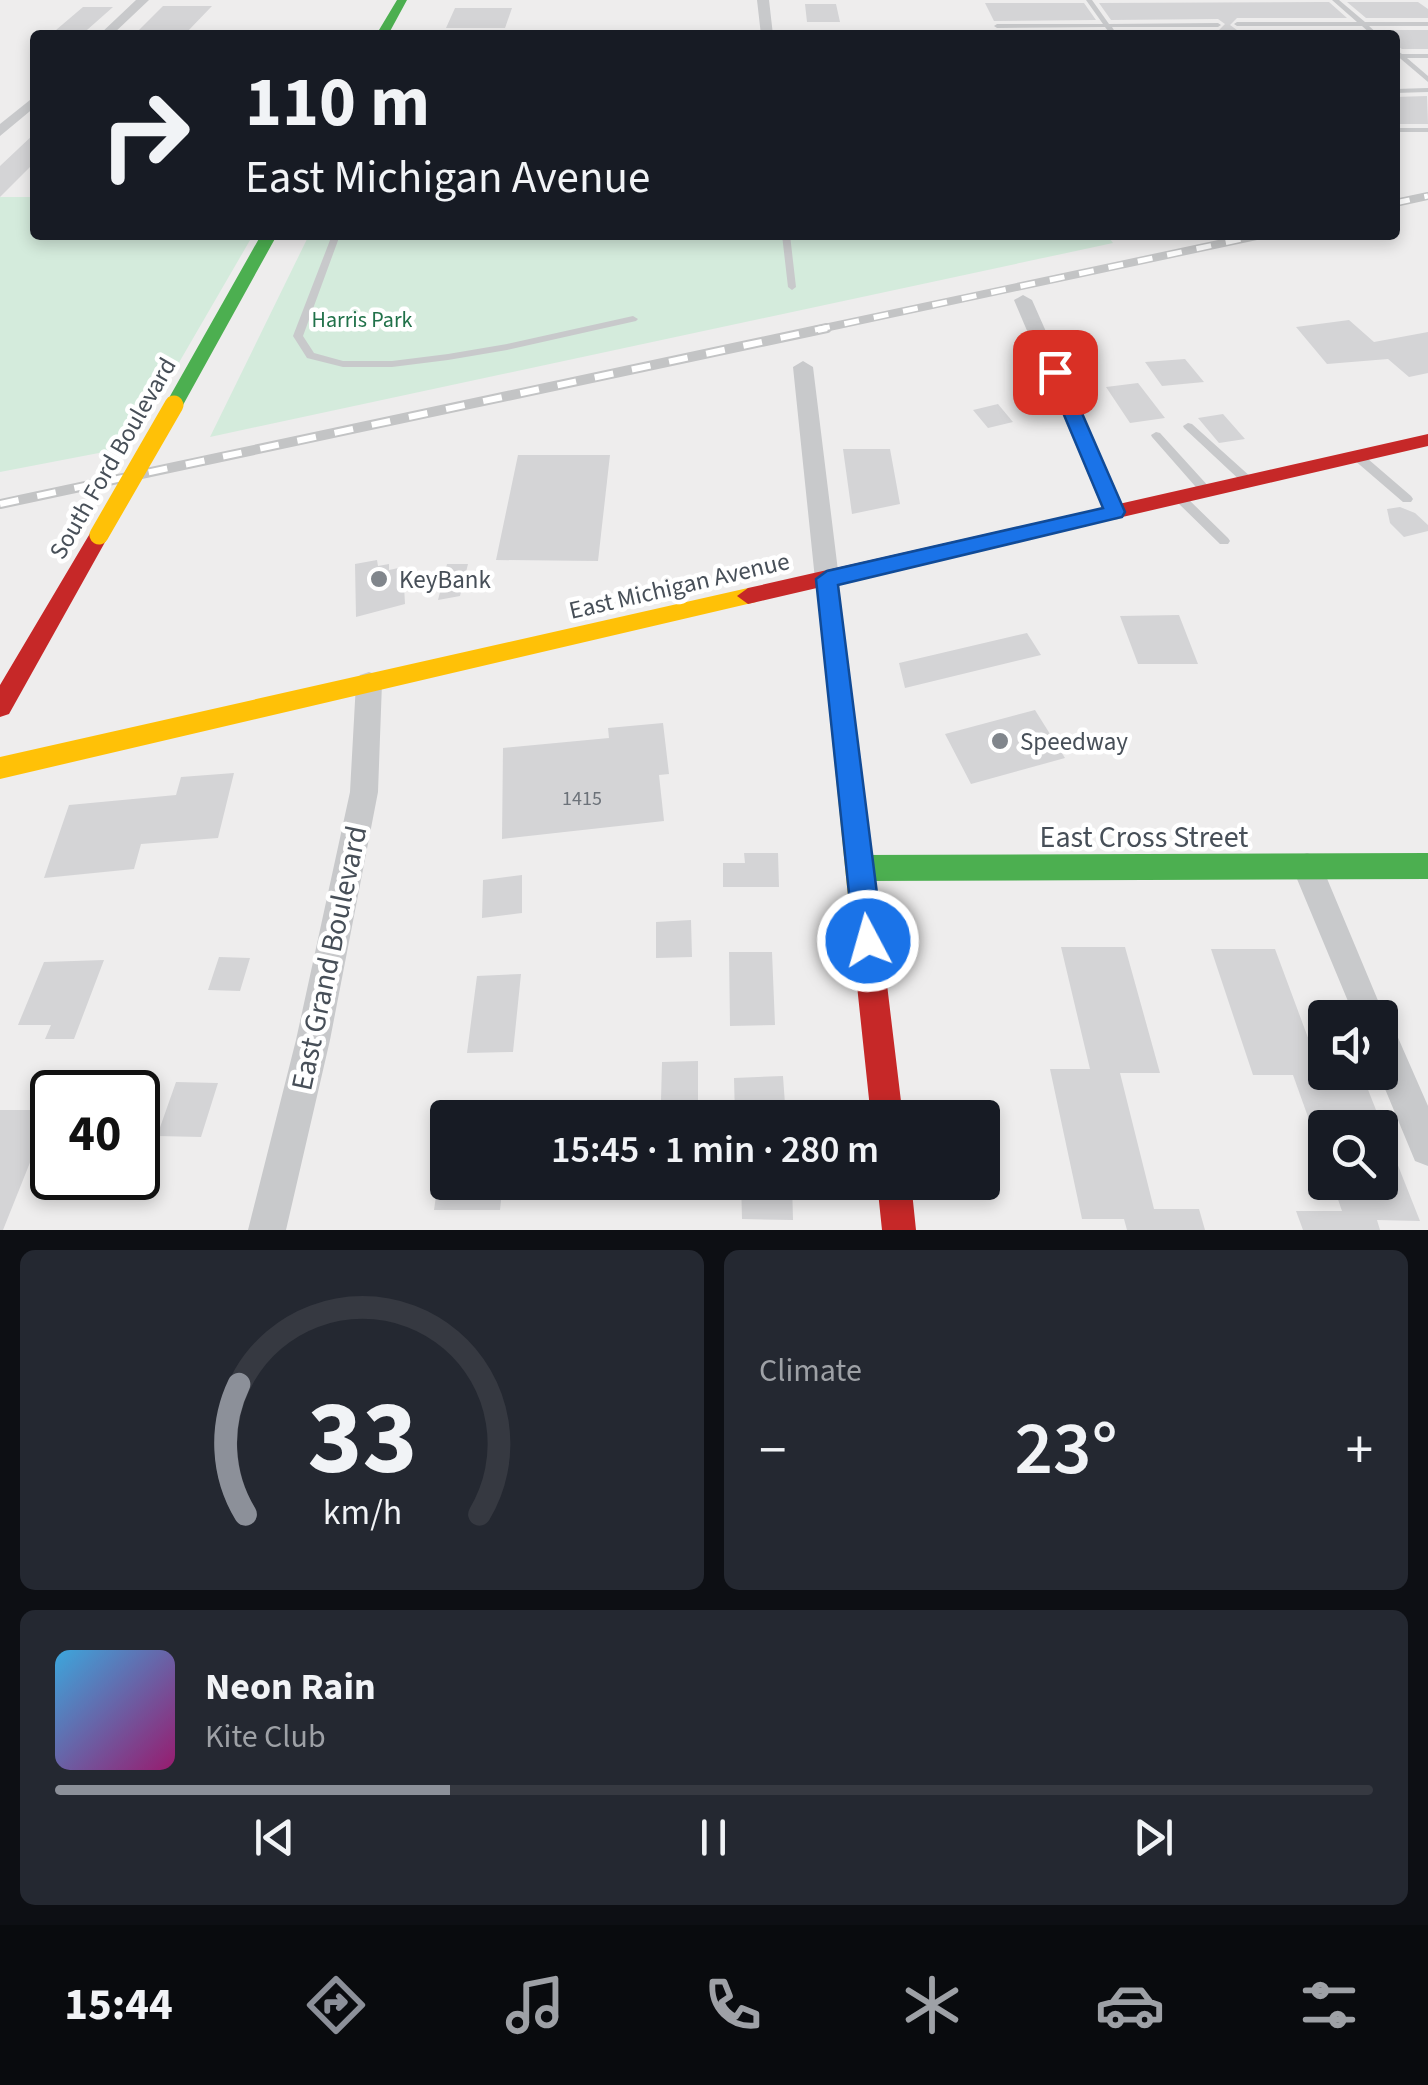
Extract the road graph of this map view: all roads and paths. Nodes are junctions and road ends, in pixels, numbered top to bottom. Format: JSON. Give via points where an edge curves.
{"nodes":[{"id":1,"x":143,"y":0,"type":"edge"},
{"id":2,"x":402,"y":0,"type":"edge"},
{"id":3,"x":763,"y":0,"type":"edge"},
{"id":4,"x":1089,"y":0,"type":"edge"},
{"id":5,"x":1335,"y":0,"type":"edge"},
{"id":6,"x":1237,"y":24,"type":"dead end"},
{"id":7,"x":1363,"y":24,"type":"junction"},
{"id":8,"x":1428,"y":24,"type":"edge"},
{"id":9,"x":1108,"y":25,"type":"junction"},
{"id":10,"x":1218,"y":25,"type":"dead end"},
{"id":11,"x":997,"y":26,"type":"dead end"},
{"id":12,"x":110,"y":30,"type":"edge"},
{"id":13,"x":385,"y":30,"type":"edge"},
{"id":14,"x":766,"y":30,"type":"edge"},
{"id":15,"x":1111,"y":30,"type":"edge"},
{"id":16,"x":1370,"y":30,"type":"edge"},
{"id":17,"x":1400,"y":54,"type":"edge"},
{"id":18,"x":1428,"y":56,"type":"edge"},
{"id":19,"x":1400,"y":57,"type":"edge"},
{"id":20,"x":1428,"y":80,"type":"edge"},
{"id":21,"x":1400,"y":90,"type":"edge"},
{"id":22,"x":1428,"y":90,"type":"edge"},
{"id":23,"x":30,"y":105,"type":"edge"},
{"id":24,"x":1400,"y":130,"type":"edge"},
{"id":25,"x":1428,"y":130,"type":"edge"},
{"id":26,"x":0,"y":132,"type":"edge"},
{"id":27,"x":267,"y":240,"type":"edge"},
{"id":28,"x":334,"y":240,"type":"edge"},
{"id":29,"x":787,"y":240,"type":"edge"},
{"id":30,"x":792,"y":287,"type":"dead end"},
{"id":31,"x":1023,"y":300,"type":"dead end"},
{"id":32,"x":633,"y":319,"type":"dead end"},
{"id":33,"x":803,"y":367,"type":"dead end"},
{"id":34,"x":1188,"y":426,"type":"dead end"},
{"id":35,"x":1156,"y":435,"type":"dead end"},
{"id":36,"x":1428,"y":440,"type":"edge"},
{"id":37,"x":1358,"y":456,"type":"junction"},
{"id":38,"x":1248,"y":482,"type":"junction"},
{"id":39,"x":1206,"y":491,"type":"junction"},
{"id":40,"x":1179,"y":497,"type":"junction"},
{"id":41,"x":1407,"y":499,"type":"dead end"},
{"id":42,"x":1115,"y":512,"type":"junction"},
{"id":43,"x":1224,"y":541,"type":"dead end"},
{"id":44,"x":827,"y":579,"type":"junction"},
{"id":45,"x":369,"y":683,"type":"junction"},
{"id":46,"x":3,"y":702,"type":"edge"},
{"id":47,"x":0,"y":768,"type":"edge"},
{"id":48,"x":1428,"y":866,"type":"edge"},
{"id":49,"x":1308,"y":867,"type":"junction"},
{"id":50,"x":860,"y":868,"type":"junction"},
{"id":51,"x":1364,"y":1000,"type":"edge"},
{"id":52,"x":1398,"y":1078,"type":"edge"},
{"id":53,"x":885,"y":1100,"type":"edge"},
{"id":54,"x":1428,"y":1148,"type":"edge"},
{"id":55,"x":896,"y":1200,"type":"edge"},
{"id":56,"x":266,"y":1230,"type":"edge"},
{"id":57,"x":899,"y":1230,"type":"edge"}],
"edges":[{"from":1,"to":12,"type":"street"},
{"from":2,"to":13,"type":"main road"},
{"from":3,"to":14,"type":"street"},
{"from":4,"to":9,"type":"lane"},
{"from":5,"to":7,"type":"lane"},
{"from":6,"to":7,"type":"lane"},
{"from":7,"to":8,"type":"lane"},
{"from":7,"to":16,"type":"lane"},
{"from":9,"to":10,"type":"lane"},
{"from":9,"to":11,"type":"lane"},
{"from":9,"to":15,"type":"lane"},
{"from":17,"to":18,"type":"lane"},
{"from":19,"to":20,"type":"lane"},
{"from":21,"to":22,"type":"lane"},
{"from":23,"to":26,"type":"street"},
{"from":24,"to":25,"type":"lane"},
{"from":27,"to":46,"type":"main road","name":"South Ford Boulevard","bridge":true},
{"from":28,"to":32,"type":"lane","via":[[298,336],[305,355],[321,362],[378,367]]},
{"from":29,"to":30,"type":"lane"},
{"from":31,"to":42,"type":"street"},
{"from":33,"to":44,"type":"street"},
{"from":34,"to":38,"type":"lane"},
{"from":35,"to":39,"type":"lane"},
{"from":36,"to":37,"type":"main road","name":"East Michigan Avenue"},
{"from":37,"to":38,"type":"main road","name":"East Michigan Avenue"},
{"from":37,"to":41,"type":"lane"},
{"from":38,"to":39,"type":"main road","name":"East Michigan Avenue"},
{"from":39,"to":40,"type":"main road","name":"East Michigan Avenue"},
{"from":40,"to":42,"type":"main road","name":"East Michigan Avenue"},
{"from":40,"to":43,"type":"lane"},
{"from":42,"to":44,"type":"main road","name":"East Michigan Avenue"},
{"from":44,"to":45,"type":"main road","name":"East Michigan Avenue"},
{"from":44,"to":50,"type":"main road"},
{"from":45,"to":47,"type":"main road","name":"East Michigan Avenue"},
{"from":45,"to":56,"type":"street","name":"East Grand Boulevard","via":[[364,792]]},
{"from":48,"to":49,"type":"main road","name":"East Cross Street"},
{"from":49,"to":50,"type":"main road","name":"East Cross Street"},
{"from":49,"to":51,"type":"street"},
{"from":50,"to":53,"type":"main road"},
{"from":52,"to":54,"type":"street"},
{"from":55,"to":57,"type":"main road"}]}
